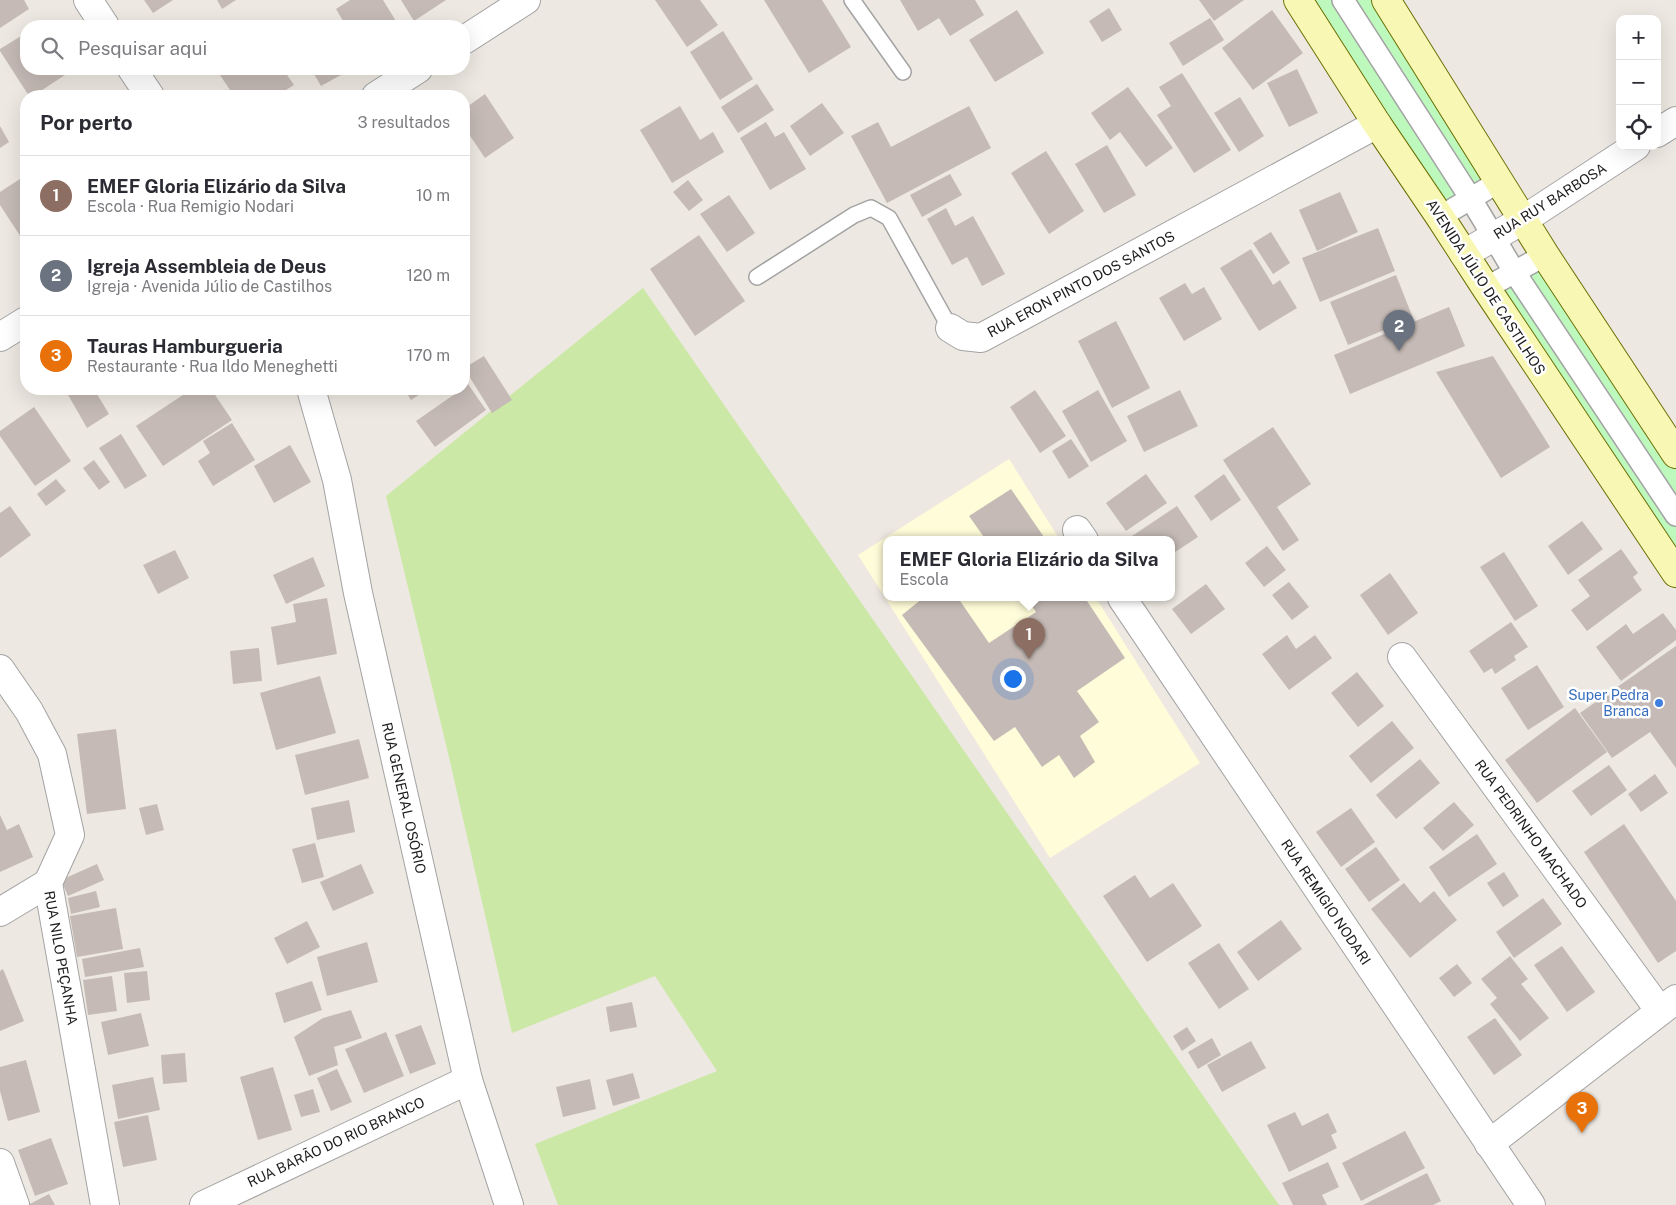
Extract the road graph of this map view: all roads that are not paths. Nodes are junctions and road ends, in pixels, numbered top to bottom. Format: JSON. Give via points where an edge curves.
{"nodes":[{"id":1,"x":88,"y":0,"type":"edge"},
{"id":2,"x":852,"y":0,"type":"edge"},
{"id":3,"x":1298,"y":0,"type":"edge"},
{"id":4,"x":1343,"y":0,"type":"edge"},
{"id":5,"x":1386,"y":0,"type":"edge"},
{"id":6,"x":515,"y":3,"type":"edge"},
{"id":7,"x":101,"y":20,"type":"edge"},
{"id":8,"x":470,"y":36,"type":"edge"},
{"id":9,"x":903,"y":72,"type":"dead end"},
{"id":10,"x":136,"y":75,"type":"edge"},
{"id":11,"x":409,"y":75,"type":"edge"},
{"id":12,"x":146,"y":90,"type":"edge"},
{"id":13,"x":385,"y":90,"type":"edge"},
{"id":14,"x":1676,"y":121,"type":"edge"},
{"id":15,"x":1377,"y":124,"type":"junction"},
{"id":16,"x":1661,"y":130,"type":"edge"},
{"id":17,"x":1630,"y":150,"type":"edge"},
{"id":18,"x":1500,"y":181,"type":"junction"},
{"id":19,"x":1471,"y":199,"type":"junction"},
{"id":20,"x":1440,"y":217,"type":"junction"},
{"id":21,"x":1523,"y":220,"type":"junction"},
{"id":22,"x":1494,"y":237,"type":"junction"},
{"id":23,"x":1464,"y":254,"type":"junction"},
{"id":24,"x":1545,"y":255,"type":"junction"},
{"id":25,"x":1515,"y":273,"type":"junction"},
{"id":26,"x":757,"y":277,"type":"dead end"},
{"id":27,"x":1486,"y":288,"type":"junction"},
{"id":28,"x":20,"y":325,"type":"edge"},
{"id":29,"x":950,"y":328,"type":"joint"},
{"id":30,"x":0,"y":337,"type":"edge"},
{"id":31,"x":312,"y":395,"type":"edge"},
{"id":32,"x":1676,"y":454,"type":"edge"},
{"id":33,"x":1676,"y":515,"type":"edge"},
{"id":34,"x":1676,"y":573,"type":"edge"},
{"id":35,"x":1124,"y":601,"type":"edge"},
{"id":36,"x":1402,"y":657,"type":"dead end"},
{"id":37,"x":0,"y":670,"type":"edge"},
{"id":38,"x":48,"y":882,"type":"junction"},
{"id":39,"x":0,"y":912,"type":"edge"},
{"id":40,"x":1668,"y":1005,"type":"edge"},
{"id":41,"x":468,"y":1080,"type":"junction"},
{"id":42,"x":1489,"y":1144,"type":"junction"},
{"id":43,"x":0,"y":1163,"type":"edge"},
{"id":44,"x":15,"y":1205,"type":"edge"},
{"id":45,"x":105,"y":1205,"type":"edge"},
{"id":46,"x":204,"y":1205,"type":"edge"},
{"id":47,"x":509,"y":1205,"type":"edge"},
{"id":48,"x":1531,"y":1205,"type":"edge"}],
"edges":[{"from":1,"to":7,"type":"street"},
{"from":2,"to":9,"type":"lane"},
{"from":3,"to":15,"type":"main road","name":"AVENIDA JÚLIO DE CASTILHOS"},
{"from":4,"to":19,"type":"street"},
{"from":5,"to":18,"type":"main road"},
{"from":6,"to":8,"type":"street"},
{"from":10,"to":12,"type":"street"},
{"from":11,"to":13,"type":"street"},
{"from":14,"to":16,"type":"street"},
{"from":15,"to":20,"type":"main road","name":"AVENIDA JÚLIO DE CASTILHOS"},
{"from":15,"to":29,"type":"street","name":"RUA ERON PINTO DOS SANTOS","via":[[980,338],[963,336]]},
{"from":17,"to":21,"type":"street","name":"RUA RUY BARBOSA"},
{"from":18,"to":19,"type":"street"},
{"from":18,"to":21,"type":"main road"},
{"from":19,"to":20,"type":"street"},
{"from":19,"to":22,"type":"street"},
{"from":20,"to":23,"type":"main road","name":"AVENIDA JÚLIO DE CASTILHOS"},
{"from":21,"to":22,"type":"street","name":"RUA RUY BARBOSA"},
{"from":21,"to":24,"type":"main road"},
{"from":22,"to":23,"type":"street","name":"RUA RUY BARBOSA"},
{"from":22,"to":25,"type":"street"},
{"from":23,"to":27,"type":"main road","name":"AVENIDA JÚLIO DE CASTILHOS"},
{"from":24,"to":25,"type":"street"},
{"from":24,"to":32,"type":"main road"},
{"from":25,"to":27,"type":"street"},
{"from":25,"to":33,"type":"street"},
{"from":26,"to":29,"type":"lane","name":"RUA ERON PINTO DOS SANTOS","via":[[854,215],[871,208],[889,218]]},
{"from":27,"to":34,"type":"main road","name":"AVENIDA JÚLIO DE CASTILHOS"},
{"from":28,"to":30,"type":"street"},
{"from":31,"to":41,"type":"street","name":"RUA GENERAL OSÓRIO","via":[[337,480],[360,603]]},
{"from":35,"to":42,"type":"street","name":"RUA REMIGIO NODARI"},
{"from":36,"to":40,"type":"street","name":"RUA PEDRINHO MACHADO"},
{"from":37,"to":38,"type":"street","name":"RUA NILO PEÇANHA","via":[[29,711],[52,754],[70,835]]},
{"from":38,"to":39,"type":"street"},
{"from":38,"to":45,"type":"street","name":"RUA NILO PEÇANHA"},
{"from":40,"to":42,"type":"street"},
{"from":41,"to":46,"type":"street","name":"RUA BARÃO DO RIO BRANCO"},
{"from":41,"to":47,"type":"street","name":"RUA GENERAL OSÓRIO"},
{"from":42,"to":48,"type":"street","name":"RUA REMIGIO NODARI"},
{"from":43,"to":44,"type":"street"}]}
